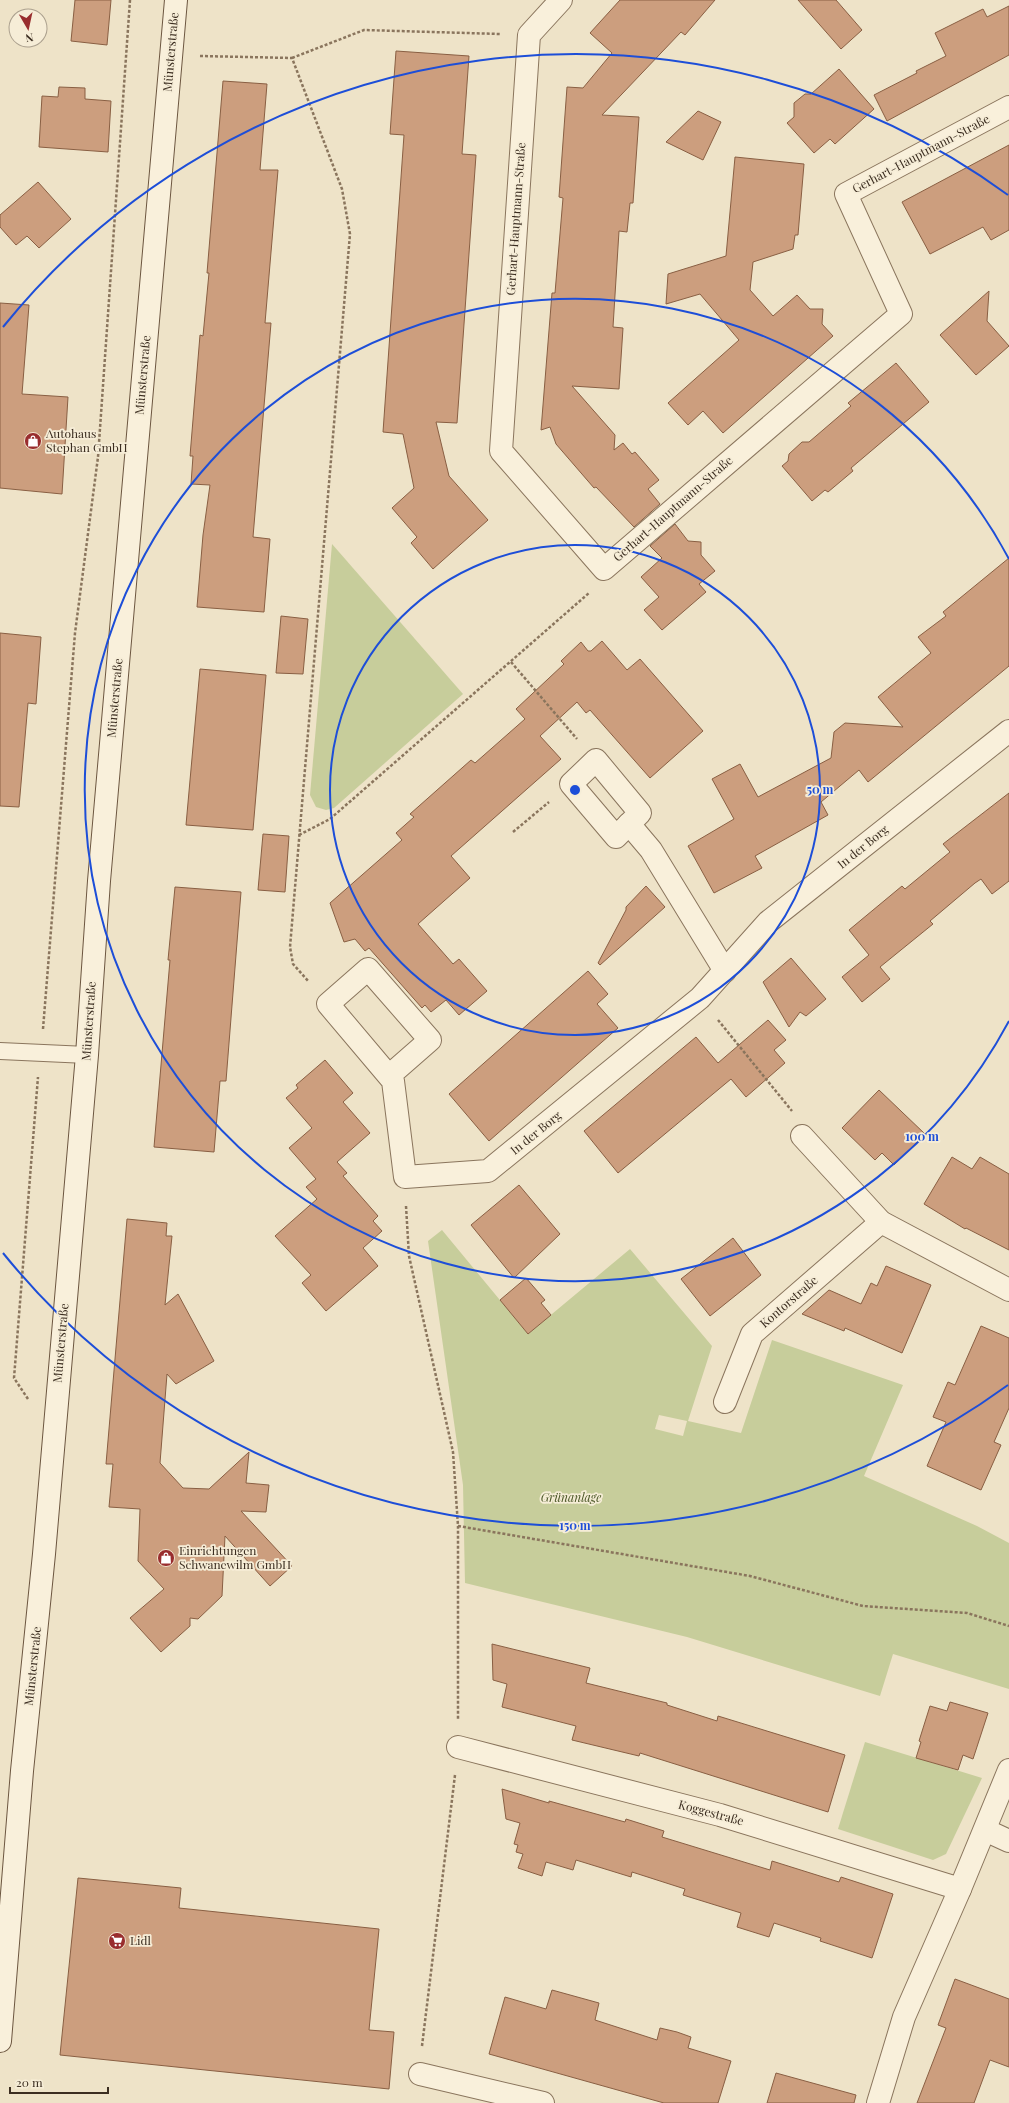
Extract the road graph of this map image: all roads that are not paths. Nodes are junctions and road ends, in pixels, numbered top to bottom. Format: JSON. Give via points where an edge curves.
{"nodes":[{"id":1,"x":176,"y":0,"type":"edge"},
{"id":2,"x":561,"y":0,"type":"edge"},
{"id":3,"x":1009,"y":107,"type":"edge"},
{"id":4,"x":1009,"y":731,"type":"edge"},
{"id":5,"x":629,"y":824,"type":"junction"},
{"id":6,"x":725,"y":971,"type":"junction"},
{"id":7,"x":0,"y":1051,"type":"edge"},
{"id":8,"x":87,"y":1055,"type":"junction"},
{"id":9,"x":390,"y":1075,"type":"junction"},
{"id":10,"x":802,"y":1136,"type":"road end"},
{"id":11,"x":881,"y":1222,"type":"junction"},
{"id":12,"x":1009,"y":1290,"type":"edge"},
{"id":13,"x":725,"y":1402,"type":"dead end"},
{"id":14,"x":458,"y":1747,"type":"road end"},
{"id":15,"x":1009,"y":1770,"type":"edge"},
{"id":16,"x":985,"y":1830,"type":"junction"},
{"id":17,"x":1009,"y":1841,"type":"edge"},
{"id":18,"x":960,"y":1889,"type":"junction"},
{"id":19,"x":0,"y":2041,"type":"edge"},
{"id":20,"x":420,"y":2074,"type":"road end"},
{"id":21,"x":543,"y":2103,"type":"edge"},
{"id":22,"x":878,"y":2103,"type":"edge"}],
"edges":[{"from":1,"to":8,"type":"street","name":"Münsterstraße","via":[[99,881]]},
{"from":2,"to":3,"type":"street","name":"Gerhart-Hauptmann-Straße","via":[[529,35],[501,451],[604,569],[901,314],[846,194]]},
{"from":4,"to":6,"type":"street","name":"In der Borg","via":[[768,922]]},
{"from":5,"to":5,"type":"street","via":[[616,836],[571,784],[596,760],[640,813]]},
{"from":5,"to":6,"type":"street","via":[[651,850]]},
{"from":6,"to":9,"type":"street","name":"In der Borg","via":[[700,998],[488,1171],[405,1177],[393,1081]]},
{"from":7,"to":8,"type":"lane"},
{"from":8,"to":19,"type":"street","name":"Münsterstraße","via":[[44,1554],[21,1778]]},
{"from":9,"to":9,"type":"street","via":[[328,1004],[368,969],[430,1040]]},
{"from":10,"to":11,"type":"street"},
{"from":11,"to":12,"type":"street"},
{"from":11,"to":13,"type":"street","name":"Kontorstraße","via":[[752,1334]]},
{"from":14,"to":18,"type":"street","name":"Koggestraße","via":[[720,1815]]},
{"from":15,"to":16,"type":"street"},
{"from":16,"to":17,"type":"street"},
{"from":16,"to":18,"type":"street"},
{"from":18,"to":22,"type":"street","via":[[904,2017]]},
{"from":20,"to":21,"type":"street"}]}
